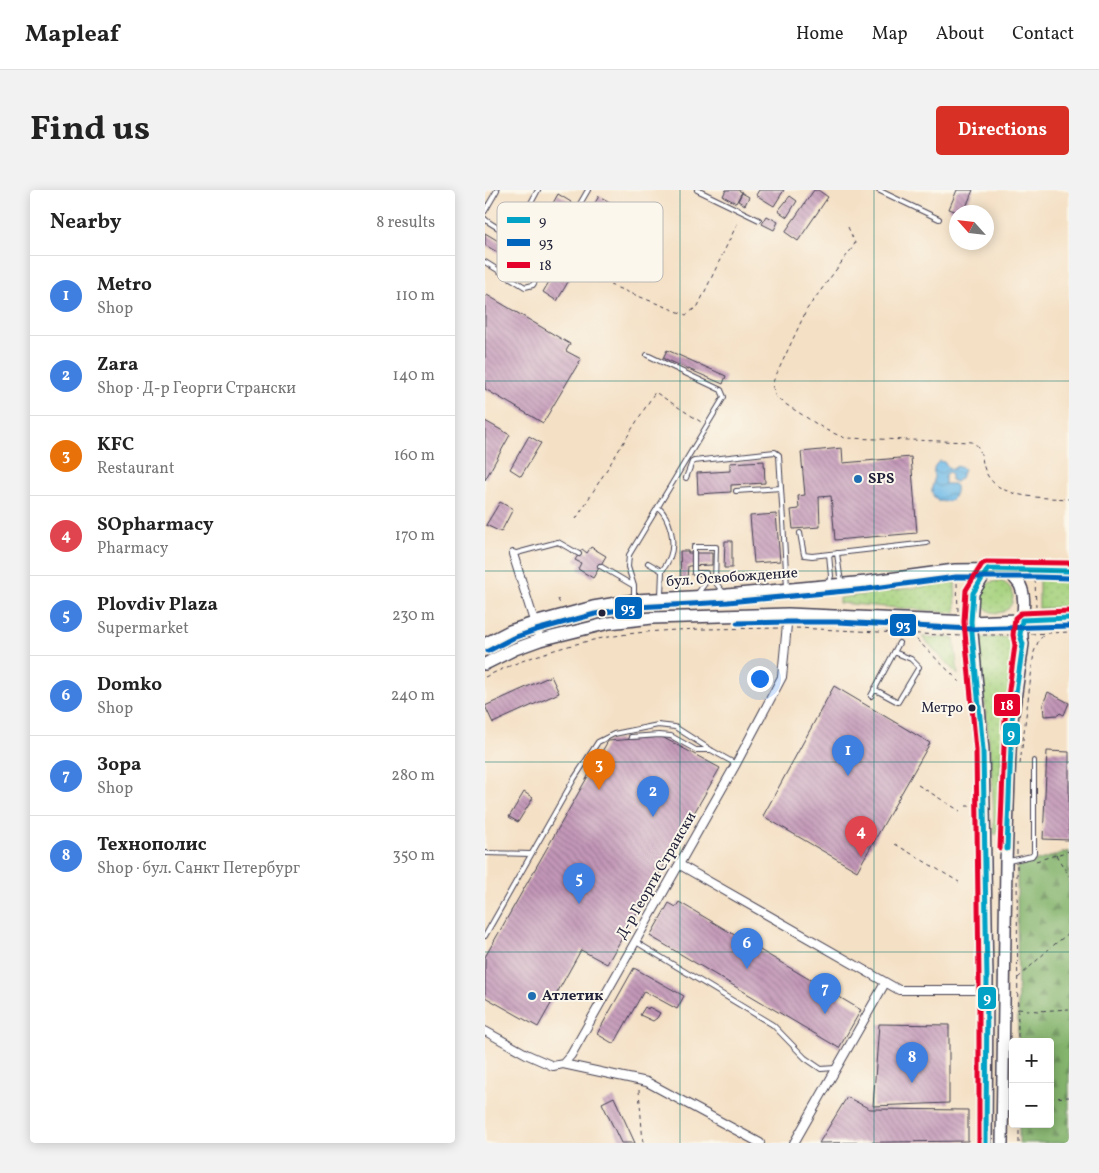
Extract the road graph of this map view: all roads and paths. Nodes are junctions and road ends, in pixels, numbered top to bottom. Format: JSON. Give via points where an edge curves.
{"nodes":[{"id":1,"x":497,"y":190,"type":"edge"},
{"id":2,"x":538,"y":190,"type":"edge"},
{"id":3,"x":588,"y":190,"type":"edge"},
{"id":4,"x":697,"y":190,"type":"edge"},
{"id":5,"x":878,"y":190,"type":"edge"},
{"id":6,"x":531,"y":202,"type":"edge"},
{"id":7,"x":581,"y":202,"type":"edge"},
{"id":8,"x":485,"y":211,"type":"edge"},
{"id":9,"x":485,"y":218,"type":"edge"},
{"id":10,"x":939,"y":219,"type":"dead end"},
{"id":11,"x":759,"y":220,"type":"dead end"},
{"id":12,"x":738,"y":222,"type":"dead end"},
{"id":13,"x":497,"y":227,"type":"edge"},
{"id":14,"x":848,"y":227,"type":"dead end"},
{"id":15,"x":485,"y":262,"type":"edge"},
{"id":16,"x":497,"y":270,"type":"edge"},
{"id":17,"x":516,"y":282,"type":"edge"},
{"id":18,"x":535,"y":282,"type":"edge"},
{"id":19,"x":610,"y":285,"type":"dead end"},
{"id":20,"x":647,"y":355,"type":"dead end"},
{"id":21,"x":707,"y":426,"type":"junction"},
{"id":22,"x":686,"y":478,"type":"dead end"},
{"id":23,"x":781,"y":488,"type":"junction"},
{"id":24,"x":736,"y":491,"type":"dead end"},
{"id":25,"x":1069,"y":499,"type":"edge"},
{"id":26,"x":658,"y":507,"type":"junction"},
{"id":27,"x":576,"y":519,"type":"dead end"},
{"id":28,"x":800,"y":533,"type":"dead end"},
{"id":29,"x":927,"y":543,"type":"dead end"},
{"id":30,"x":837,"y":553,"type":"junction"},
{"id":31,"x":513,"y":554,"type":"joint"},
{"id":32,"x":579,"y":554,"type":"dead end"},
{"id":33,"x":829,"y":554,"type":"junction"},
{"id":34,"x":648,"y":563,"type":"dead end"},
{"id":35,"x":600,"y":566,"type":"dead end"},
{"id":36,"x":988,"y":569,"type":"junction"},
{"id":37,"x":1007,"y":569,"type":"junction"},
{"id":38,"x":1069,"y":571,"type":"edge"},
{"id":39,"x":662,"y":572,"type":"junction"},
{"id":40,"x":1035,"y":577,"type":"dead end"},
{"id":41,"x":957,"y":583,"type":"dead end"},
{"id":42,"x":843,"y":584,"type":"junction"},
{"id":43,"x":827,"y":585,"type":"junction"},
{"id":44,"x":633,"y":586,"type":"junction"},
{"id":45,"x":788,"y":589,"type":"junction"},
{"id":46,"x":727,"y":595,"type":"junction"},
{"id":47,"x":695,"y":596,"type":"junction"},
{"id":48,"x":661,"y":598,"type":"junction"},
{"id":49,"x":635,"y":600,"type":"junction"},
{"id":50,"x":1036,"y":608,"type":"dead end"},
{"id":51,"x":958,"y":611,"type":"dead end"},
{"id":52,"x":788,"y":614,"type":"junction"},
{"id":53,"x":1069,"y":618,"type":"edge"},
{"id":54,"x":1022,"y":620,"type":"junction"},
{"id":55,"x":971,"y":622,"type":"junction"},
{"id":56,"x":534,"y":623,"type":"junction"},
{"id":57,"x":787,"y":628,"type":"junction"},
{"id":58,"x":1069,"y":632,"type":"edge"},
{"id":59,"x":910,"y":633,"type":"junction"},
{"id":60,"x":1045,"y":633,"type":"junction"},
{"id":61,"x":1040,"y":634,"type":"dead end"},
{"id":62,"x":981,"y":635,"type":"dead end"},
{"id":63,"x":1016,"y":635,"type":"dead end"},
{"id":64,"x":963,"y":636,"type":"dead end"},
{"id":65,"x":540,"y":640,"type":"junction"},
{"id":66,"x":899,"y":643,"type":"dead end"},
{"id":67,"x":485,"y":644,"type":"edge"},
{"id":68,"x":894,"y":652,"type":"junction"},
{"id":69,"x":485,"y":664,"type":"edge"},
{"id":70,"x":485,"y":677,"type":"edge"},
{"id":71,"x":961,"y":683,"type":"dead end"},
{"id":72,"x":874,"y":689,"type":"junction"},
{"id":73,"x":871,"y":696,"type":"dead end"},
{"id":74,"x":631,"y":737,"type":"dead end"},
{"id":75,"x":711,"y":750,"type":"junction"},
{"id":76,"x":1034,"y":761,"type":"dead end"},
{"id":77,"x":736,"y":764,"type":"junction"},
{"id":78,"x":1020,"y":772,"type":"dead end"},
{"id":79,"x":918,"y":785,"type":"dead end"},
{"id":80,"x":966,"y":806,"type":"dead end"},
{"id":81,"x":971,"y":806,"type":"dead end"},
{"id":82,"x":960,"y":810,"type":"dead end"},
{"id":83,"x":1017,"y":842,"type":"dead end"},
{"id":84,"x":895,"y":844,"type":"dead end"},
{"id":85,"x":1069,"y":851,"type":"edge"},
{"id":86,"x":485,"y":853,"type":"edge"},
{"id":87,"x":531,"y":854,"type":"junction"},
{"id":88,"x":1056,"y":855,"type":"junction"},
{"id":89,"x":1012,"y":861,"type":"junction"},
{"id":90,"x":1033,"y":862,"type":"dead end"},
{"id":91,"x":680,"y":864,"type":"junction"},
{"id":92,"x":1069,"y":876,"type":"edge"},
{"id":93,"x":959,"y":882,"type":"dead end"},
{"id":94,"x":1069,"y":933,"type":"edge"},
{"id":95,"x":485,"y":936,"type":"edge"},
{"id":96,"x":636,"y":942,"type":"junction"},
{"id":97,"x":1016,"y":978,"type":"junction"},
{"id":98,"x":885,"y":983,"type":"junction"},
{"id":99,"x":986,"y":990,"type":"junction"},
{"id":100,"x":1018,"y":1009,"type":"junction"},
{"id":101,"x":1069,"y":1009,"type":"edge"},
{"id":102,"x":485,"y":1031,"type":"edge"},
{"id":103,"x":1018,"y":1038,"type":"edge"},
{"id":104,"x":563,"y":1064,"type":"junction"},
{"id":105,"x":838,"y":1068,"type":"junction"},
{"id":106,"x":638,"y":1079,"type":"junction"},
{"id":107,"x":1069,"y":1097,"type":"edge"},
{"id":108,"x":1054,"y":1098,"type":"edge"},
{"id":109,"x":1019,"y":1128,"type":"edge"},
{"id":110,"x":643,"y":1143,"type":"edge"},
{"id":111,"x":760,"y":1143,"type":"edge"},
{"id":112,"x":793,"y":1143,"type":"edge"},
{"id":113,"x":986,"y":1143,"type":"edge"},
{"id":114,"x":1002,"y":1143,"type":"edge"},
{"id":115,"x":1019,"y":1143,"type":"edge"}],
"edges":[{"from":1,"to":8,"type":"lane"},
{"from":2,"to":6,"type":"lane"},
{"from":3,"to":7,"type":"lane"},
{"from":4,"to":11,"type":"lane"},
{"from":5,"to":10,"type":"lane"},
{"from":9,"to":13,"type":"lane"},
{"from":12,"to":19,"type":"path","via":[[698,306],[686,315]]},
{"from":14,"to":25,"type":"path","via":[[855,243],[807,309],[771,384],[776,398],[826,430],[845,438],[973,442],[978,445],[985,469],[996,486],[1028,496]]},
{"from":15,"to":16,"type":"lane"},
{"from":17,"to":18,"type":"lane","via":[[525,287]]},
{"from":20,"to":21,"type":"lane","via":[[721,390],[724,398]]},
{"from":21,"to":26,"type":"lane"},
{"from":21,"to":27,"type":"path","via":[[655,392]]},
{"from":22,"to":23,"type":"lane","via":[[693,461],[775,452],[779,455]]},
{"from":23,"to":24,"type":"lane"},
{"from":23,"to":45,"type":"lane"},
{"from":26,"to":39,"type":"lane","via":[[663,511],[672,535],[673,547]]},
{"from":26,"to":44,"type":"lane","via":[[629,555],[628,567]]},
{"from":28,"to":33,"type":"lane","via":[[803,555]]},
{"from":29,"to":30,"type":"lane"},
{"from":30,"to":33,"type":"lane"},
{"from":30,"to":42,"type":"lane"},
{"from":31,"to":32,"type":"lane","via":[[559,542]]},
{"from":31,"to":56,"type":"street"},
{"from":33,"to":43,"type":"lane","via":[[831,576]]},
{"from":34,"to":39,"type":"lane"},
{"from":35,"to":44,"type":"lane"},
{"from":36,"to":37,"type":"main road","name":"бул. Освобождение"},
{"from":36,"to":42,"type":"main road","name":"бул. Освобождение"},
{"from":36,"to":55,"type":"main road","via":[[973,593]]},
{"from":37,"to":38,"type":"main road"},
{"from":37,"to":54,"type":"main road","via":[[1023,594]]},
{"from":39,"to":48,"type":"lane"},
{"from":40,"to":50,"type":"path"},
{"from":41,"to":51,"type":"path"},
{"from":42,"to":43,"type":"main road","name":"бул. Освобождение"},
{"from":43,"to":45,"type":"main road","name":"бул. Освобождение"},
{"from":44,"to":49,"type":"lane"},
{"from":45,"to":46,"type":"main road","name":"бул. Освобождение"},
{"from":46,"to":47,"type":"main road","name":"бул. Освобождение"},
{"from":46,"to":47,"type":"lane","via":[[715,582],[716,547],[694,547],[694,573],[706,573],[706,582]]},
{"from":47,"to":48,"type":"main road","name":"бул. Освобождение"},
{"from":48,"to":49,"type":"main road","name":"бул. Освобождение"},
{"from":49,"to":56,"type":"main road","name":"бул. Освобождение","via":[[593,607]]},
{"from":52,"to":55,"type":"main road"},
{"from":52,"to":57,"type":"street","name":"Д-р Георги Странски"},
{"from":52,"to":65,"type":"main road","via":[[652,618],[609,623]]},
{"from":53,"to":54,"type":"main road"},
{"from":54,"to":55,"type":"main road"},
{"from":54,"to":89,"type":"main road","via":[[1023,644],[1012,720]]},
{"from":55,"to":99,"type":"main road","via":[[983,750]]},
{"from":56,"to":65,"type":"street"},
{"from":56,"to":67,"type":"main road","name":"бул. Освобождение"},
{"from":57,"to":59,"type":"path"},
{"from":57,"to":70,"type":"path","via":[[660,631],[610,637],[534,657]]},
{"from":57,"to":77,"type":"street","name":"Д-р Георги Странски","via":[[782,677]]},
{"from":58,"to":60,"type":"path"},
{"from":59,"to":64,"type":"path"},
{"from":59,"to":71,"type":"path"},
{"from":60,"to":61,"type":"path"},
{"from":60,"to":78,"type":"path","via":[[1034,652]]},
{"from":62,"to":63,"type":"path"},
{"from":65,"to":69,"type":"main road"},
{"from":66,"to":68,"type":"lane"},
{"from":68,"to":72,"type":"lane"},
{"from":68,"to":72,"type":"lane","via":[[911,659],[919,667],[898,702]]},
{"from":72,"to":73,"type":"lane"},
{"from":74,"to":75,"type":"lane","via":[[671,736],[696,750]]},
{"from":75,"to":77,"type":"lane"},
{"from":75,"to":87,"type":"lane","via":[[675,727],[658,725],[614,734],[597,742]]},
{"from":76,"to":89,"type":"lane","via":[[1034,853]]},
{"from":77,"to":91,"type":"street","name":"Д-р Георги Странски"},
{"from":79,"to":82,"type":"path"},
{"from":80,"to":81,"type":"path"},
{"from":83,"to":89,"type":"path"},
{"from":84,"to":93,"type":"path"},
{"from":85,"to":88,"type":"path"},
{"from":86,"to":87,"type":"lane"},
{"from":87,"to":95,"type":"lane"},
{"from":88,"to":90,"type":"path"},
{"from":88,"to":92,"type":"path"},
{"from":89,"to":97,"type":"path"},
{"from":89,"to":114,"type":"main road"},
{"from":91,"to":96,"type":"street","name":"Д-р Георги Странски"},
{"from":91,"to":98,"type":"street"},
{"from":94,"to":97,"type":"path"},
{"from":96,"to":104,"type":"street","name":"Д-р Георги Странски"},
{"from":96,"to":105,"type":"lane","via":[[773,1025],[805,1058],[821,1069]]},
{"from":97,"to":100,"type":"path"},
{"from":98,"to":99,"type":"street","via":[[899,990]]},
{"from":98,"to":105,"type":"street"},
{"from":99,"to":113,"type":"main road"},
{"from":100,"to":101,"type":"path"},
{"from":100,"to":103,"type":"path"},
{"from":102,"to":104,"type":"street","via":[[553,1066]]},
{"from":104,"to":106,"type":"street"},
{"from":105,"to":112,"type":"street"},
{"from":106,"to":110,"type":"path"},
{"from":106,"to":111,"type":"street"},
{"from":107,"to":108,"type":"path"},
{"from":109,"to":115,"type":"path"}]}
